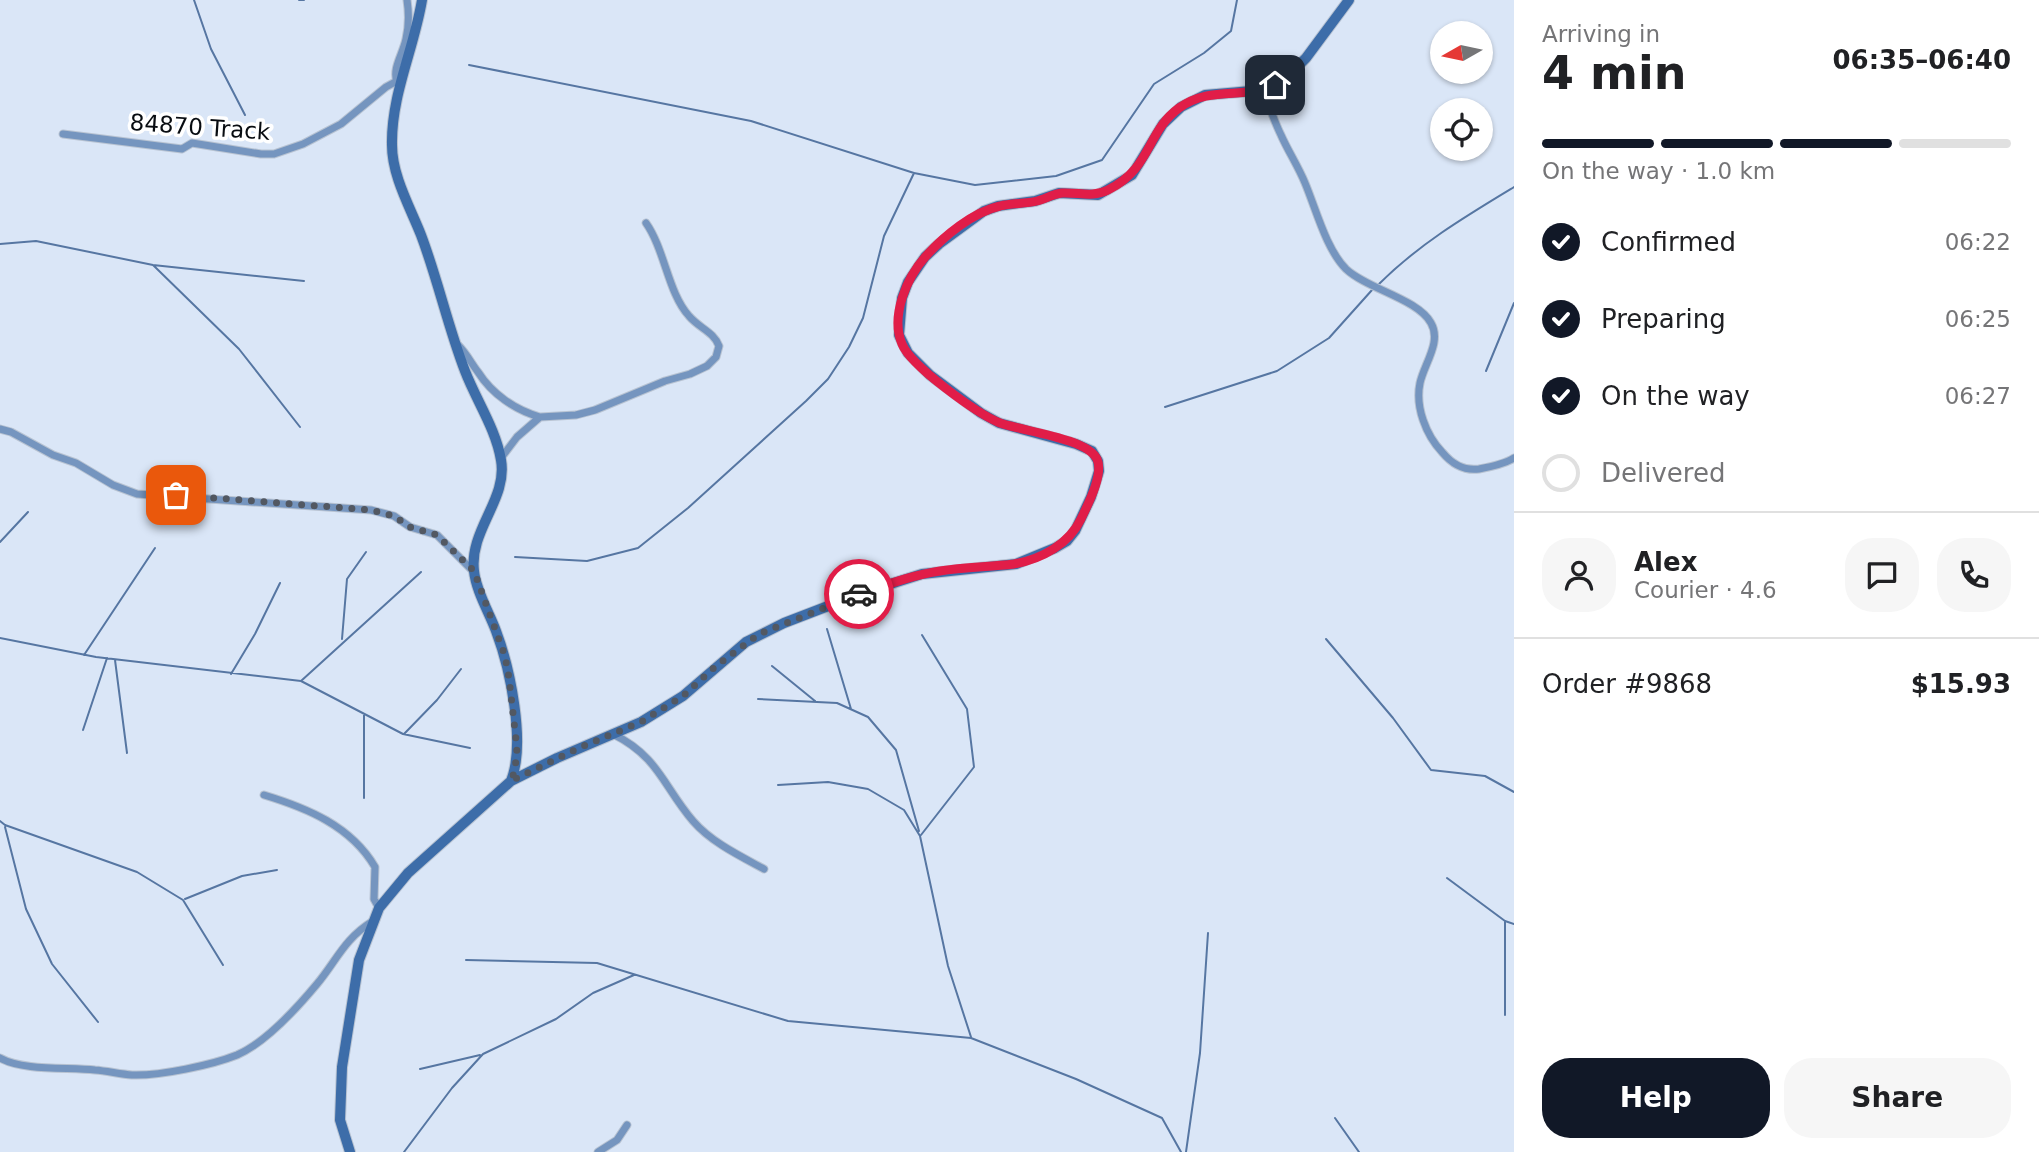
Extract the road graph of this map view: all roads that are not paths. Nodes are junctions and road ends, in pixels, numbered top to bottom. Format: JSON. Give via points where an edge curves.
{"nodes":[{"id":1,"x":407,"y":0,"type":"edge"},
{"id":2,"x":422,"y":0,"type":"edge"},
{"id":3,"x":1349,"y":0,"type":"edge"},
{"id":4,"x":398,"y":84,"type":"junction"},
{"id":5,"x":1264,"y":90,"type":"junction"},
{"id":6,"x":63,"y":134,"type":"dead end"},
{"id":7,"x":646,"y":223,"type":"dead end"},
{"id":8,"x":456,"y":343,"type":"junction"},
{"id":9,"x":540,"y":417,"type":"junction"},
{"id":10,"x":0,"y":429,"type":"edge"},
{"id":11,"x":501,"y":458,"type":"junction"},
{"id":12,"x":1514,"y":458,"type":"edge"},
{"id":13,"x":474,"y":571,"type":"junction"},
{"id":14,"x":612,"y":734,"type":"junction"},
{"id":15,"x":511,"y":781,"type":"junction"},
{"id":16,"x":264,"y":795,"type":"dead end"},
{"id":17,"x":764,"y":869,"type":"dead end"},
{"id":18,"x":379,"y":908,"type":"junction"},
{"id":19,"x":374,"y":921,"type":"junction"},
{"id":20,"x":0,"y":1058,"type":"edge"},
{"id":21,"x":627,"y":1125,"type":"dead end"},
{"id":22,"x":350,"y":1152,"type":"edge"},
{"id":23,"x":598,"y":1152,"type":"edge"}],
"edges":[{"from":1,"to":4,"type":"street"},
{"from":2,"to":4,"type":"street"},
{"from":3,"to":5,"type":"street","via":[[1306,58]]},
{"from":4,"to":6,"type":"street","name":"84870 Track","via":[[386,87],[341,124],[274,154],[192,143],[182,149],[156,147]]},
{"from":4,"to":8,"type":"street","via":[[394,162]]},
{"from":5,"to":12,"type":"street","via":[[1279,132],[1344,267],[1430,320],[1435,342],[1419,386],[1419,402],[1431,441],[1462,468],[1476,469]]},
{"from":5,"to":14,"type":"street","via":[[1205,95],[1181,107],[1163,124],[1132,175],[1098,195],[1059,193],[984,211],[932,250],[908,282],[899,335],[908,353],[930,375],[981,413],[1076,444],[1098,461],[1091,497],[1067,541],[1016,564],[913,577],[785,623],[746,642],[683,696]]},
{"from":7,"to":9,"type":"street","via":[[688,316],[716,337],[716,357],[690,374],[595,410]]},
{"from":8,"to":9,"type":"street","via":[[498,395]]},
{"from":8,"to":11,"type":"street"},
{"from":9,"to":11,"type":"street"},
{"from":10,"to":13,"type":"street","via":[[137,494],[371,510],[394,516],[410,527],[437,535]]},
{"from":11,"to":13,"type":"street","via":[[501,483],[474,550]]},
{"from":13,"to":15,"type":"street","via":[[509,678],[517,748]]},
{"from":14,"to":15,"type":"street"},
{"from":14,"to":17,"type":"street","via":[[648,759],[701,829]]},
{"from":15,"to":18,"type":"street","via":[[408,873]]},
{"from":16,"to":18,"type":"street","via":[[347,833],[375,867],[374,899]]},
{"from":18,"to":19,"type":"street"},
{"from":19,"to":20,"type":"street","via":[[346,943],[296,1008],[238,1055],[133,1075],[29,1066]]},
{"from":19,"to":22,"type":"street","via":[[359,960],[342,1067],[340,1120]]},
{"from":21,"to":23,"type":"street","via":[[617,1140]]}]}
